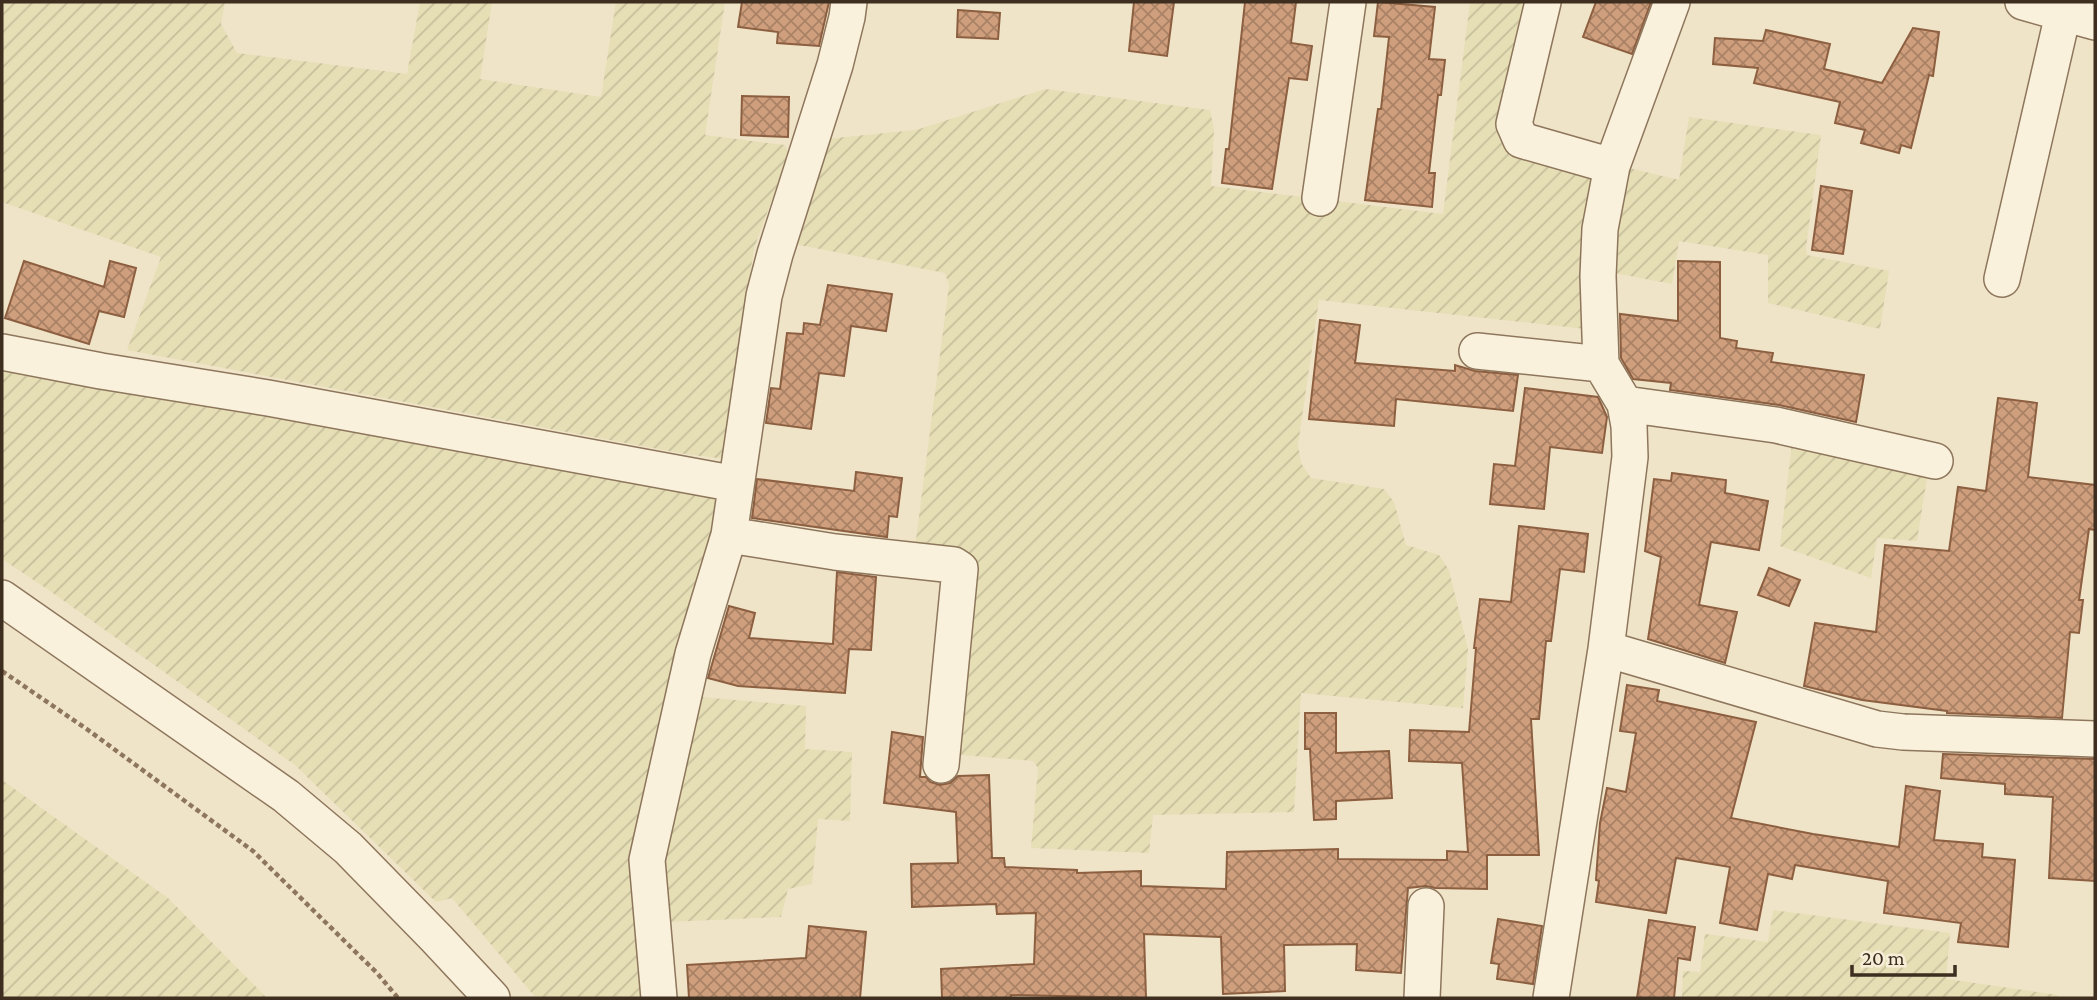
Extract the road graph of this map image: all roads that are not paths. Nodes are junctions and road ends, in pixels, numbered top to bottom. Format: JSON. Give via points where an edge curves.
{"nodes":[{"id":1,"x":849,"y":2,"type":"edge"},
{"id":2,"x":1348,"y":2,"type":"edge"},
{"id":3,"x":1542,"y":2,"type":"edge"},
{"id":4,"x":1672,"y":2,"type":"edge"},
{"id":5,"x":2023,"y":2,"type":"edge"},
{"id":6,"x":2079,"y":18,"type":"edge"},
{"id":7,"x":1612,"y":166,"type":"junction"},
{"id":8,"x":1320,"y":198,"type":"dead end"},
{"id":9,"x":2002,"y":279,"type":"dead end"},
{"id":10,"x":1477,"y":351,"type":"dead end"},
{"id":11,"x":2,"y":352,"type":"edge"},
{"id":12,"x":1601,"y":364,"type":"junction"},
{"id":13,"x":1625,"y":404,"type":"junction"},
{"id":14,"x":1935,"y":461,"type":"dead end"},
{"id":15,"x":736,"y":484,"type":"junction"},
{"id":16,"x":729,"y":535,"type":"junction"},
{"id":17,"x":2,"y":598,"type":"edge"},
{"id":18,"x":1606,"y":649,"type":"junction"},
{"id":19,"x":2095,"y":739,"type":"edge"},
{"id":20,"x":941,"y":765,"type":"dead end"},
{"id":21,"x":1426,"y":906,"type":"dead end"},
{"id":22,"x":492,"y":998,"type":"edge"},
{"id":23,"x":659,"y":998,"type":"edge"},
{"id":24,"x":1422,"y":998,"type":"edge"},
{"id":25,"x":1551,"y":998,"type":"edge"}],
"edges":[{"from":1,"to":15,"type":"street","via":[[835,65],[764,296]]},
{"from":2,"to":8,"type":"street"},
{"from":3,"to":7,"type":"street","via":[[1514,124],[1521,140]]},
{"from":4,"to":7,"type":"street"},
{"from":5,"to":6,"type":"street"},
{"from":6,"to":9,"type":"street"},
{"from":7,"to":12,"type":"street","via":[[1600,229]]},
{"from":10,"to":12,"type":"street"},
{"from":11,"to":15,"type":"street"},
{"from":12,"to":13,"type":"street"},
{"from":13,"to":14,"type":"street","via":[[1776,425]]},
{"from":13,"to":18,"type":"street","via":[[1630,457]]},
{"from":15,"to":16,"type":"street"},
{"from":16,"to":20,"type":"street","via":[[960,569]]},
{"from":16,"to":23,"type":"street","via":[[693,654],[647,860]]},
{"from":17,"to":22,"type":"street","via":[[286,796],[348,848]]},
{"from":18,"to":19,"type":"street","via":[[1877,729]]},
{"from":18,"to":25,"type":"street"},
{"from":21,"to":24,"type":"street"}]}
